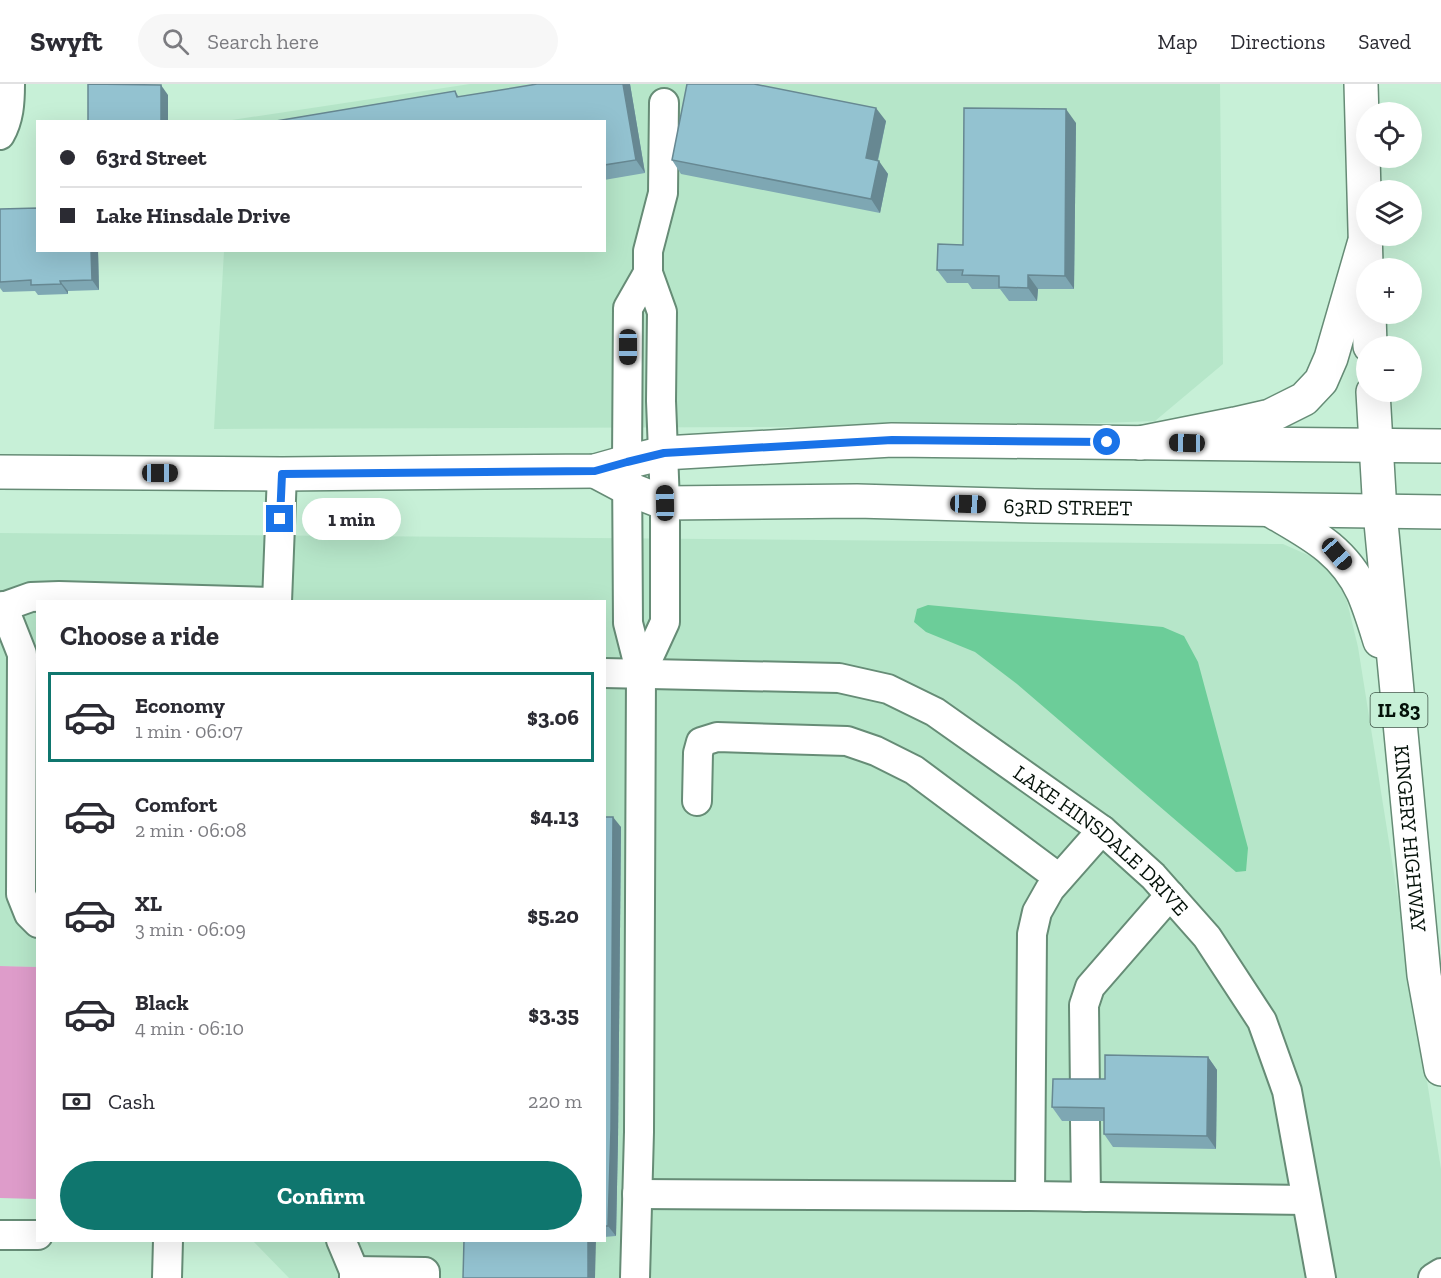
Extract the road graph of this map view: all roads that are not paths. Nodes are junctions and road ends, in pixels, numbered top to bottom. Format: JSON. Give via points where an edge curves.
{"nodes":[{"id":1,"x":1361,"y":84,"type":"edge"},
{"id":2,"x":10,"y":96,"type":"edge"},
{"id":3,"x":664,"y":103,"type":"dead end"},
{"id":4,"x":0,"y":135,"type":"edge"},
{"id":5,"x":1363,"y":180,"type":"edge"},
{"id":6,"x":1364,"y":246,"type":"edge"},
{"id":7,"x":648,"y":273,"type":"junction"},
{"id":8,"x":1374,"y":402,"type":"edge"},
{"id":9,"x":1140,"y":443,"type":"junction"},
{"id":10,"x":1376,"y":446,"type":"junction"},
{"id":11,"x":1441,"y":446,"type":"edge"},
{"id":12,"x":664,"y":453,"type":"junction"},
{"id":13,"x":0,"y":472,"type":"edge"},
{"id":14,"x":282,"y":474,"type":"junction"},
{"id":15,"x":627,"y":475,"type":"junction"},
{"id":16,"x":665,"y":503,"type":"junction"},
{"id":17,"x":1270,"y":510,"type":"junction"},
{"id":18,"x":1380,"y":512,"type":"junction"},
{"id":19,"x":1441,"y":512,"type":"edge"},
{"id":20,"x":201,"y":600,"type":"edge"},
{"id":21,"x":277,"y":600,"type":"edge"},
{"id":22,"x":2,"y":607,"type":"edge"},
{"id":23,"x":606,"y":674,"type":"edge"},
{"id":24,"x":641,"y":674,"type":"junction"},
{"id":25,"x":1397,"y":689,"type":"junction"},
{"id":26,"x":697,"y":801,"type":"dead end"},
{"id":27,"x":1102,"y":830,"type":"junction"},
{"id":28,"x":29,"y":865,"type":"edge"},
{"id":29,"x":1059,"y":878,"type":"junction"},
{"id":30,"x":1170,"y":895,"type":"junction"},
{"id":31,"x":36,"y":921,"type":"edge"},
{"id":32,"x":1441,"y":1069,"type":"edge"},
{"id":33,"x":1085,"y":1092,"type":"edge"},
{"id":34,"x":1085,"y":1121,"type":"edge"},
{"id":35,"x":637,"y":1194,"type":"junction"},
{"id":36,"x":1030,"y":1196,"type":"junction"},
{"id":37,"x":1086,"y":1197,"type":"junction"},
{"id":38,"x":1306,"y":1200,"type":"junction"},
{"id":39,"x":0,"y":1235,"type":"edge"},
{"id":40,"x":36,"y":1235,"type":"edge"},
{"id":41,"x":168,"y":1242,"type":"edge"},
{"id":42,"x":342,"y":1242,"type":"edge"},
{"id":43,"x":1441,"y":1274,"type":"edge"},
{"id":44,"x":354,"y":1275,"type":"edge"},
{"id":45,"x":167,"y":1278,"type":"edge"},
{"id":46,"x":425,"y":1278,"type":"edge"},
{"id":47,"x":635,"y":1278,"type":"edge"},
{"id":48,"x":1321,"y":1278,"type":"edge"},
{"id":49,"x":1433,"y":1278,"type":"edge"}],
"edges":[{"from":1,"to":5,"type":"main road"},
{"from":2,"to":4,"type":"street"},
{"from":3,"to":7,"type":"street","via":[[663,193],[648,251]]},
{"from":6,"to":9,"type":"main road","via":[[1331,358],[1321,381],[1304,399],[1270,416]]},
{"from":7,"to":12,"type":"street","via":[[662,312]]},
{"from":7,"to":15,"type":"street","via":[[628,308]]},
{"from":8,"to":10,"type":"main road","name":"KINGERY HIGHWAY","number":"IL 83"},
{"from":9,"to":10,"type":"main road"},
{"from":9,"to":12,"type":"main road","via":[[892,440]]},
{"from":10,"to":11,"type":"main road"},
{"from":10,"to":18,"type":"main road","name":"KINGERY HIGHWAY","number":"IL 83"},
{"from":12,"to":15,"type":"main road"},
{"from":12,"to":16,"type":"street"},
{"from":13,"to":14,"type":"main road"},
{"from":14,"to":15,"type":"main road","via":[[595,471]]},
{"from":14,"to":21,"type":"street"},
{"from":15,"to":16,"type":"main road","name":"63RD STREET"},
{"from":15,"to":24,"type":"street","via":[[628,623]]},
{"from":16,"to":17,"type":"main road","name":"63RD STREET","via":[[857,501]]},
{"from":16,"to":24,"type":"street","via":[[665,622]]},
{"from":17,"to":18,"type":"main road","name":"63RD STREET"},
{"from":17,"to":25,"type":"main road","via":[[1313,535],[1347,566],[1363,592]]},
{"from":18,"to":19,"type":"main road","name":"63RD STREET"},
{"from":18,"to":25,"type":"main road","name":"KINGERY HIGHWAY","number":"IL 83"},
{"from":20,"to":22,"type":"street","via":[[58,596],[31,597]]},
{"from":22,"to":28,"type":"street","via":[[22,654]]},
{"from":23,"to":24,"type":"street","name":"LAKE HINSDALE DRIVE"},
{"from":24,"to":27,"type":"street","name":"LAKE HINSDALE DRIVE","via":[[838,678],[888,689],[935,712]]},
{"from":24,"to":35,"type":"street"},
{"from":25,"to":32,"type":"main road","name":"KINGERY HIGHWAY","number":"IL 83","via":[[1424,975]]},
{"from":26,"to":29,"type":"street","via":[[701,742],[717,736],[847,741],[914,770]]},
{"from":27,"to":29,"type":"street"},
{"from":27,"to":30,"type":"street","name":"LAKE HINSDALE DRIVE"},
{"from":28,"to":31,"type":"street","via":[[21,894]]},
{"from":29,"to":36,"type":"street","via":[[1037,912],[1032,934]]},
{"from":30,"to":33,"type":"street","via":[[1090,987],[1084,1005]]},
{"from":30,"to":38,"type":"street","name":"LAKE HINSDALE DRIVE","via":[[1207,937],[1262,1021],[1287,1091]]},
{"from":34,"to":37,"type":"street"},
{"from":35,"to":36,"type":"street"},
{"from":35,"to":47,"type":"street"},
{"from":36,"to":37,"type":"street"},
{"from":37,"to":38,"type":"street"},
{"from":38,"to":48,"type":"street","name":"LAKE HINSDALE DRIVE"},
{"from":39,"to":40,"type":"street"},
{"from":41,"to":45,"type":"street"},
{"from":42,"to":44,"type":"street"},
{"from":43,"to":49,"type":"street"},
{"from":44,"to":46,"type":"street","via":[[425,1272]]}]}
